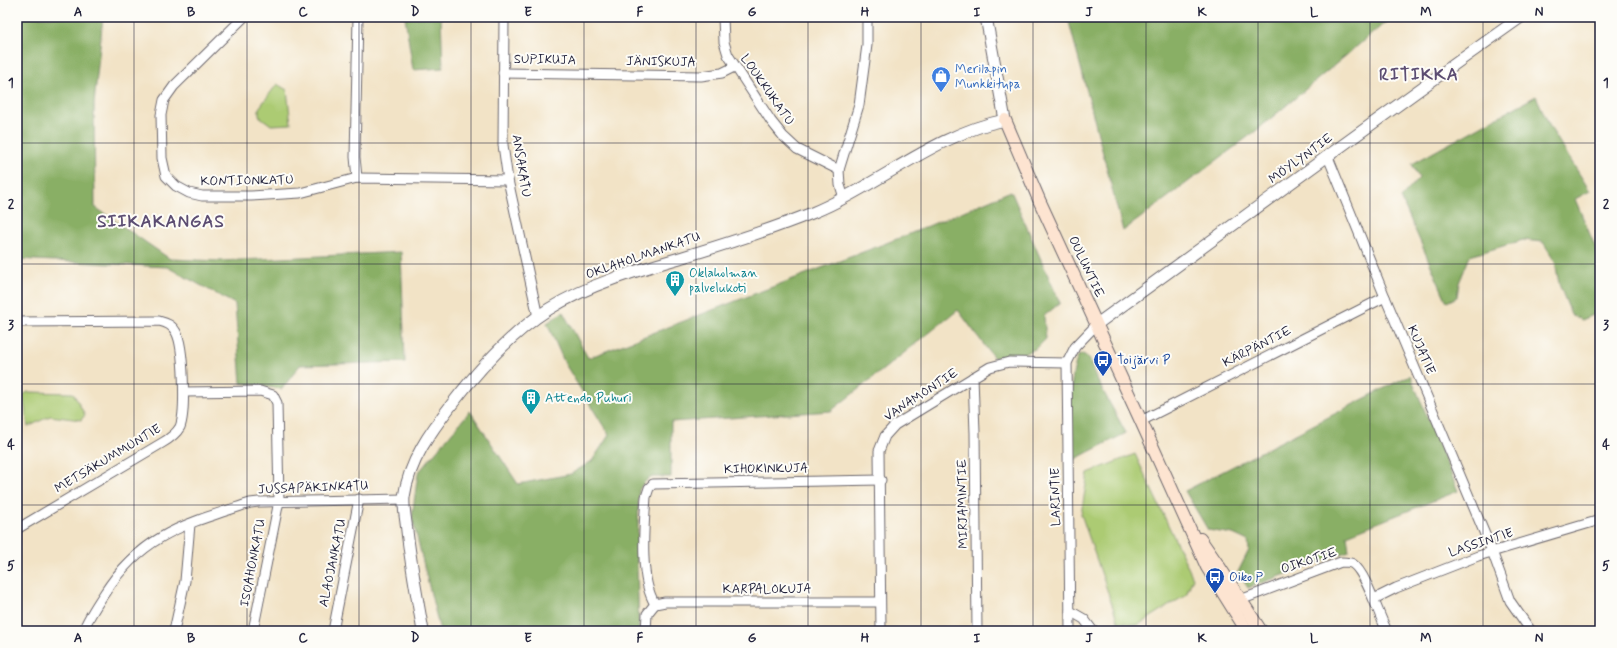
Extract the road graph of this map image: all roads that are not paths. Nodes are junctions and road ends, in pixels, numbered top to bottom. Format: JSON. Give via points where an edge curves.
{"nodes":[{"id":1,"x":244,"y":17,"type":"edge"},
{"id":2,"x":358,"y":17,"type":"edge"},
{"id":3,"x":504,"y":17,"type":"edge"},
{"id":4,"x":723,"y":17,"type":"edge"},
{"id":5,"x":867,"y":17,"type":"edge"},
{"id":6,"x":986,"y":17,"type":"edge"},
{"id":7,"x":1521,"y":17,"type":"edge"},
{"id":8,"x":734,"y":67,"type":"junction"},
{"id":9,"x":503,"y":73,"type":"junction"},
{"id":10,"x":586,"y":74,"type":"joint"},
{"id":11,"x":1005,"y":120,"type":"junction"},
{"id":12,"x":1328,"y":157,"type":"junction"},
{"id":13,"x":838,"y":170,"type":"junction"},
{"id":14,"x":357,"y":178,"type":"junction"},
{"id":15,"x":508,"y":180,"type":"junction"},
{"id":16,"x":844,"y":198,"type":"junction"},
{"id":17,"x":1385,"y":297,"type":"junction"},
{"id":18,"x":538,"y":317,"type":"junction"},
{"id":19,"x":17,"y":322,"type":"edge"},
{"id":20,"x":1097,"y":324,"type":"junction"},
{"id":21,"x":1067,"y":363,"type":"junction"},
{"id":22,"x":973,"y":377,"type":"junction"},
{"id":23,"x":184,"y":392,"type":"junction"},
{"id":24,"x":1141,"y":421,"type":"junction"},
{"id":25,"x":881,"y":480,"type":"junction"},
{"id":26,"x":359,"y":499,"type":"junction"},
{"id":27,"x":404,"y":499,"type":"junction"},
{"id":28,"x":279,"y":501,"type":"junction"},
{"id":29,"x":1186,"y":520,"type":"junction"},
{"id":30,"x":1600,"y":520,"type":"edge"},
{"id":31,"x":190,"y":524,"type":"junction"},
{"id":32,"x":17,"y":529,"type":"edge"},
{"id":33,"x":1492,"y":552,"type":"junction"},
{"id":34,"x":1241,"y":599,"type":"junction"},
{"id":35,"x":1374,"y":599,"type":"junction"},
{"id":36,"x":880,"y":602,"type":"junction"},
{"id":37,"x":654,"y":604,"type":"junction"},
{"id":38,"x":1230,"y":605,"type":"junction"},
{"id":39,"x":1070,"y":611,"type":"junction"},
{"id":40,"x":83,"y":631,"type":"edge"},
{"id":41,"x":174,"y":631,"type":"edge"},
{"id":42,"x":253,"y":631,"type":"edge"},
{"id":43,"x":333,"y":631,"type":"edge"},
{"id":44,"x":423,"y":631,"type":"edge"},
{"id":45,"x":646,"y":631,"type":"edge"},
{"id":46,"x":881,"y":631,"type":"edge"},
{"id":47,"x":977,"y":631,"type":"edge"},
{"id":48,"x":1070,"y":631,"type":"edge"},
{"id":49,"x":1093,"y":631,"type":"edge"},
{"id":50,"x":1247,"y":631,"type":"edge"},
{"id":51,"x":1261,"y":631,"type":"edge"},
{"id":52,"x":1387,"y":631,"type":"edge"},
{"id":53,"x":1531,"y":631,"type":"edge"}],
"edges":[{"from":1,"to":14,"type":"street","name":"KONTIONKATU","via":[[174,86],[164,100],[161,115],[162,158],[169,181],[195,195],[242,196],[300,193]]},
{"from":2,"to":14,"type":"street","via":[[355,157]]},
{"from":3,"to":9,"type":"street","name":"ANSAKATU"},
{"from":4,"to":8,"type":"street","name":"LOUKKUKATU","via":[[724,42]]},
{"from":5,"to":13,"type":"street","via":[[867,45],[858,105]]},
{"from":6,"to":11,"type":"street","name":"OULUNTIE"},
{"from":7,"to":12,"type":"street","name":"MÖYLYNTIE"},
{"from":8,"to":10,"type":"street","name":"JÄNISKUJA","via":[[722,73],[701,76]]},
{"from":8,"to":13,"type":"street","name":"LOUKKUKATU","via":[[771,121],[789,142],[803,153]]},
{"from":9,"to":10,"type":"street","name":"SUPIKUJA"},
{"from":9,"to":15,"type":"street","name":"ANSAKATU","via":[[503,145]]},
{"from":11,"to":16,"type":"street","name":"OKLAHOLMANKATU","via":[[974,128],[938,145]]},
{"from":11,"to":20,"type":"main road","name":"OULUNTIE"},
{"from":12,"to":17,"type":"street","name":"KUJATIE"},
{"from":12,"to":20,"type":"street","name":"MÖYLYNTIE"},
{"from":13,"to":16,"type":"street"},
{"from":14,"to":15,"type":"street","name":"KONTIONKATU"},
{"from":15,"to":18,"type":"street","name":"ANSAKATU"},
{"from":16,"to":18,"type":"street","name":"OKLAHOLMANKATU","via":[[812,213],[613,279],[576,294]]},
{"from":17,"to":24,"type":"street","name":"KÄRPÄNTIE"},
{"from":17,"to":33,"type":"street","name":"KUJATIE"},
{"from":18,"to":27,"type":"street","name":"OKLAHOLMANKATU","via":[[520,331],[469,382],[435,426],[414,465]]},
{"from":19,"to":23,"type":"street","name":"METSÄKUMMUNTIE","via":[[159,321],[169,324],[180,341]]},
{"from":20,"to":21,"type":"street","via":[[1074,347]]},
{"from":20,"to":24,"type":"main road","name":"OULUNTIE"},
{"from":21,"to":22,"type":"street","name":"VANAMONTIE","via":[[996,364]]},
{"from":21,"to":39,"type":"street","name":"LARINTIE"},
{"from":22,"to":25,"type":"street","name":"VANAMONTIE","via":[[895,425],[888,432],[879,450]]},
{"from":22,"to":47,"type":"street","name":"MIRJAMINTIE"},
{"from":23,"to":28,"type":"street","via":[[260,391],[275,397],[278,406]]},
{"from":23,"to":32,"type":"street","name":"METSÄKUMMUNTIE","via":[[182,421],[175,434]]},
{"from":24,"to":29,"type":"main road","name":"OULUNTIE"},
{"from":25,"to":36,"type":"street","name":"VANAMONTIE"},
{"from":25,"to":37,"type":"street","name":"KIHOKINKUJA","via":[[653,484],[646,497],[644,563],[648,591]]},
{"from":26,"to":27,"type":"street","name":"JUSSAPÄKINKATU"},
{"from":26,"to":28,"type":"street","name":"JUSSAPÄKINKATU"},
{"from":26,"to":43,"type":"street","name":"ALAOJANKATU"},
{"from":27,"to":44,"type":"street","name":"OKLAHOLMANKATU","via":[[413,579]]},
{"from":28,"to":31,"type":"street","name":"JUSSAPÄKINKATU","via":[[250,503]]},
{"from":28,"to":42,"type":"street","name":"ISOAHONKATU"},
{"from":29,"to":34,"type":"main road","name":"OULUNTIE"},
{"from":29,"to":38,"type":"main road","name":"OULUNTIE","via":[[1207,567]]},
{"from":30,"to":33,"type":"street","name":"LASSINTIE"},
{"from":31,"to":40,"type":"street","name":"JUSSAPÄKINKATU","via":[[163,536],[130,560],[112,580]]},
{"from":31,"to":41,"type":"street","via":[[185,581]]},
{"from":33,"to":35,"type":"street","name":"LASSINTIE","via":[[1415,580]]},
{"from":33,"to":53,"type":"street","name":"KUJATIE","via":[[1510,601]]},
{"from":34,"to":35,"type":"street","name":"OIKOTIE","via":[[1341,562],[1353,564]]},
{"from":34,"to":38,"type":"street","name":"OIKOTIE"},
{"from":34,"to":51,"type":"main road","name":"OULUNTIE"},
{"from":35,"to":52,"type":"street"},
{"from":36,"to":37,"type":"street","name":"KARPALOKUJA"},
{"from":36,"to":46,"type":"street","name":"VANAMONTIE"},
{"from":37,"to":45,"type":"street","via":[[648,614]]},
{"from":38,"to":50,"type":"main road","name":"OULUNTIE"},
{"from":39,"to":48,"type":"street","name":"LARINTIE"},
{"from":39,"to":49,"type":"street","via":[[1084,619]]}]}
